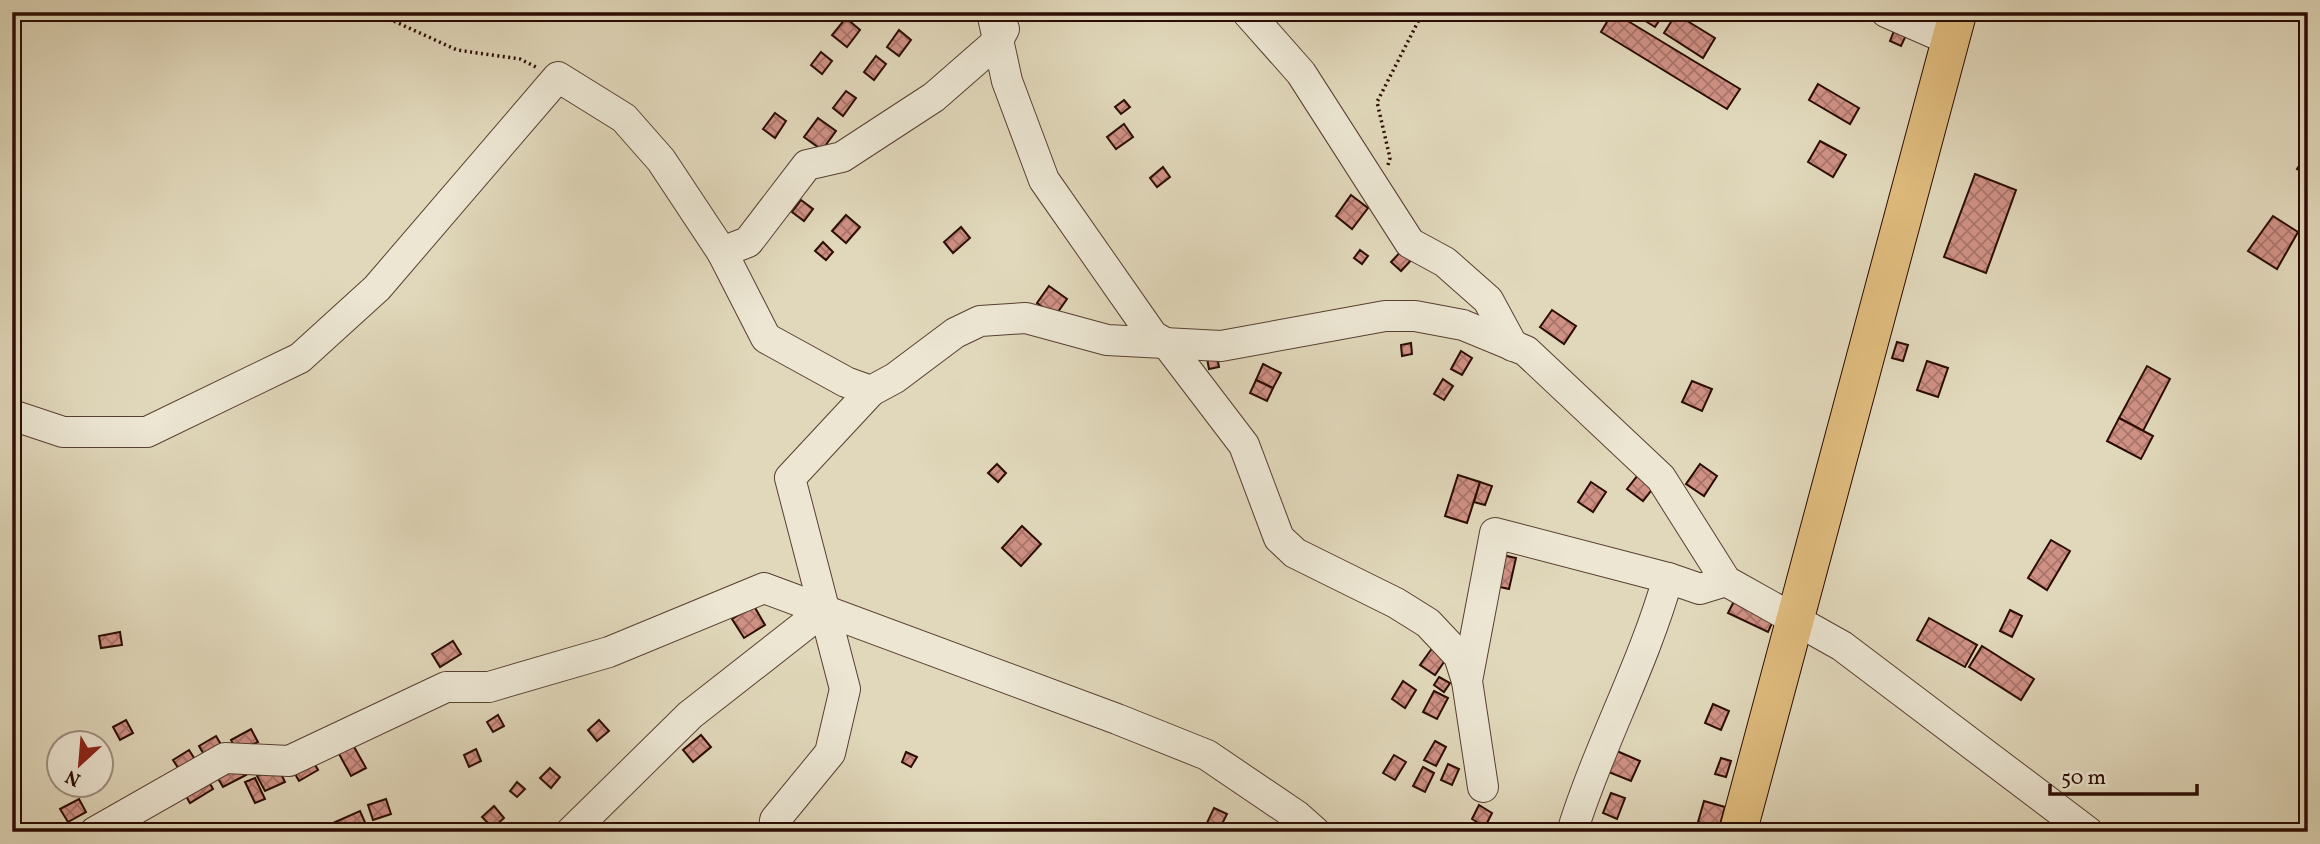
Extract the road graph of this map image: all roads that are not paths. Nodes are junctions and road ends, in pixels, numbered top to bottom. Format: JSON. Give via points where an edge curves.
{"nodes":[{"id":1,"x":992,"y":12,"type":"edge"},
{"id":2,"x":1011,"y":12,"type":"edge"},
{"id":3,"x":1247,"y":12,"type":"edge"},
{"id":4,"x":1886,"y":12,"type":"edge"},
{"id":5,"x":1954,"y":26,"type":"edge"},
{"id":6,"x":997,"y":42,"type":"junction"},
{"id":7,"x":722,"y":252,"type":"junction"},
{"id":8,"x":1167,"y":344,"type":"junction"},
{"id":9,"x":1513,"y":345,"type":"junction"},
{"id":10,"x":871,"y":391,"type":"junction"},
{"id":11,"x":12,"y":415,"type":"edge"},
{"id":12,"x":1668,"y":578,"type":"junction"},
{"id":13,"x":1726,"y":581,"type":"junction"},
{"id":14,"x":824,"y":610,"type":"junction"},
{"id":15,"x":1796,"y":619,"type":"junction"},
{"id":16,"x":1467,"y":681,"type":"junction"},
{"id":17,"x":1483,"y":787,"type":"dead end"},
{"id":18,"x":95,"y":832,"type":"edge"},
{"id":19,"x":571,"y":832,"type":"edge"},
{"id":20,"x":774,"y":832,"type":"edge"},
{"id":21,"x":1315,"y":832,"type":"edge"},
{"id":22,"x":1572,"y":832,"type":"edge"},
{"id":23,"x":1738,"y":832,"type":"edge"},
{"id":24,"x":2088,"y":832,"type":"edge"}],
"edges":[{"from":1,"to":6,"type":"street"},
{"from":2,"to":6,"type":"street"},
{"from":3,"to":9,"type":"street","via":[[1301,73],[1410,243],[1445,262],[1488,300]]},
{"from":4,"to":5,"type":"street"},
{"from":5,"to":15,"type":"main road"},
{"from":6,"to":7,"type":"street","via":[[934,97],[842,157],[807,165],[748,242]]},
{"from":6,"to":8,"type":"street","via":[[1044,180],[1153,335]]},
{"from":7,"to":10,"type":"street","via":[[766,338]]},
{"from":7,"to":11,"type":"street","via":[[662,160],[624,118],[558,77],[377,288],[300,358],[147,432],[63,432]]},
{"from":8,"to":9,"type":"street","via":[[1221,346],[1385,316],[1415,316],[1463,325]]},
{"from":8,"to":10,"type":"street","via":[[1107,340],[1026,318],[980,321]]},
{"from":8,"to":16,"type":"street","via":[[1244,445],[1279,538],[1295,553],[1428,623],[1459,656]]},
{"from":9,"to":13,"type":"street","via":[[1526,351],[1661,478]]},
{"from":10,"to":14,"type":"street","via":[[790,478]]},
{"from":12,"to":13,"type":"street","via":[[1700,589]]},
{"from":12,"to":16,"type":"street","via":[[1495,533]]},
{"from":12,"to":22,"type":"street","via":[[1654,626]]},
{"from":13,"to":15,"type":"street"},
{"from":14,"to":18,"type":"street","via":[[764,588],[609,652],[489,687],[446,687],[289,761],[225,758]]},
{"from":14,"to":19,"type":"street","via":[[690,715]]},
{"from":14,"to":20,"type":"street","via":[[845,690],[830,753],[775,820]]},
{"from":14,"to":21,"type":"street","via":[[1207,755]]},
{"from":15,"to":23,"type":"main road"},
{"from":15,"to":24,"type":"street","via":[[1842,646]]},
{"from":16,"to":17,"type":"street"}]}
